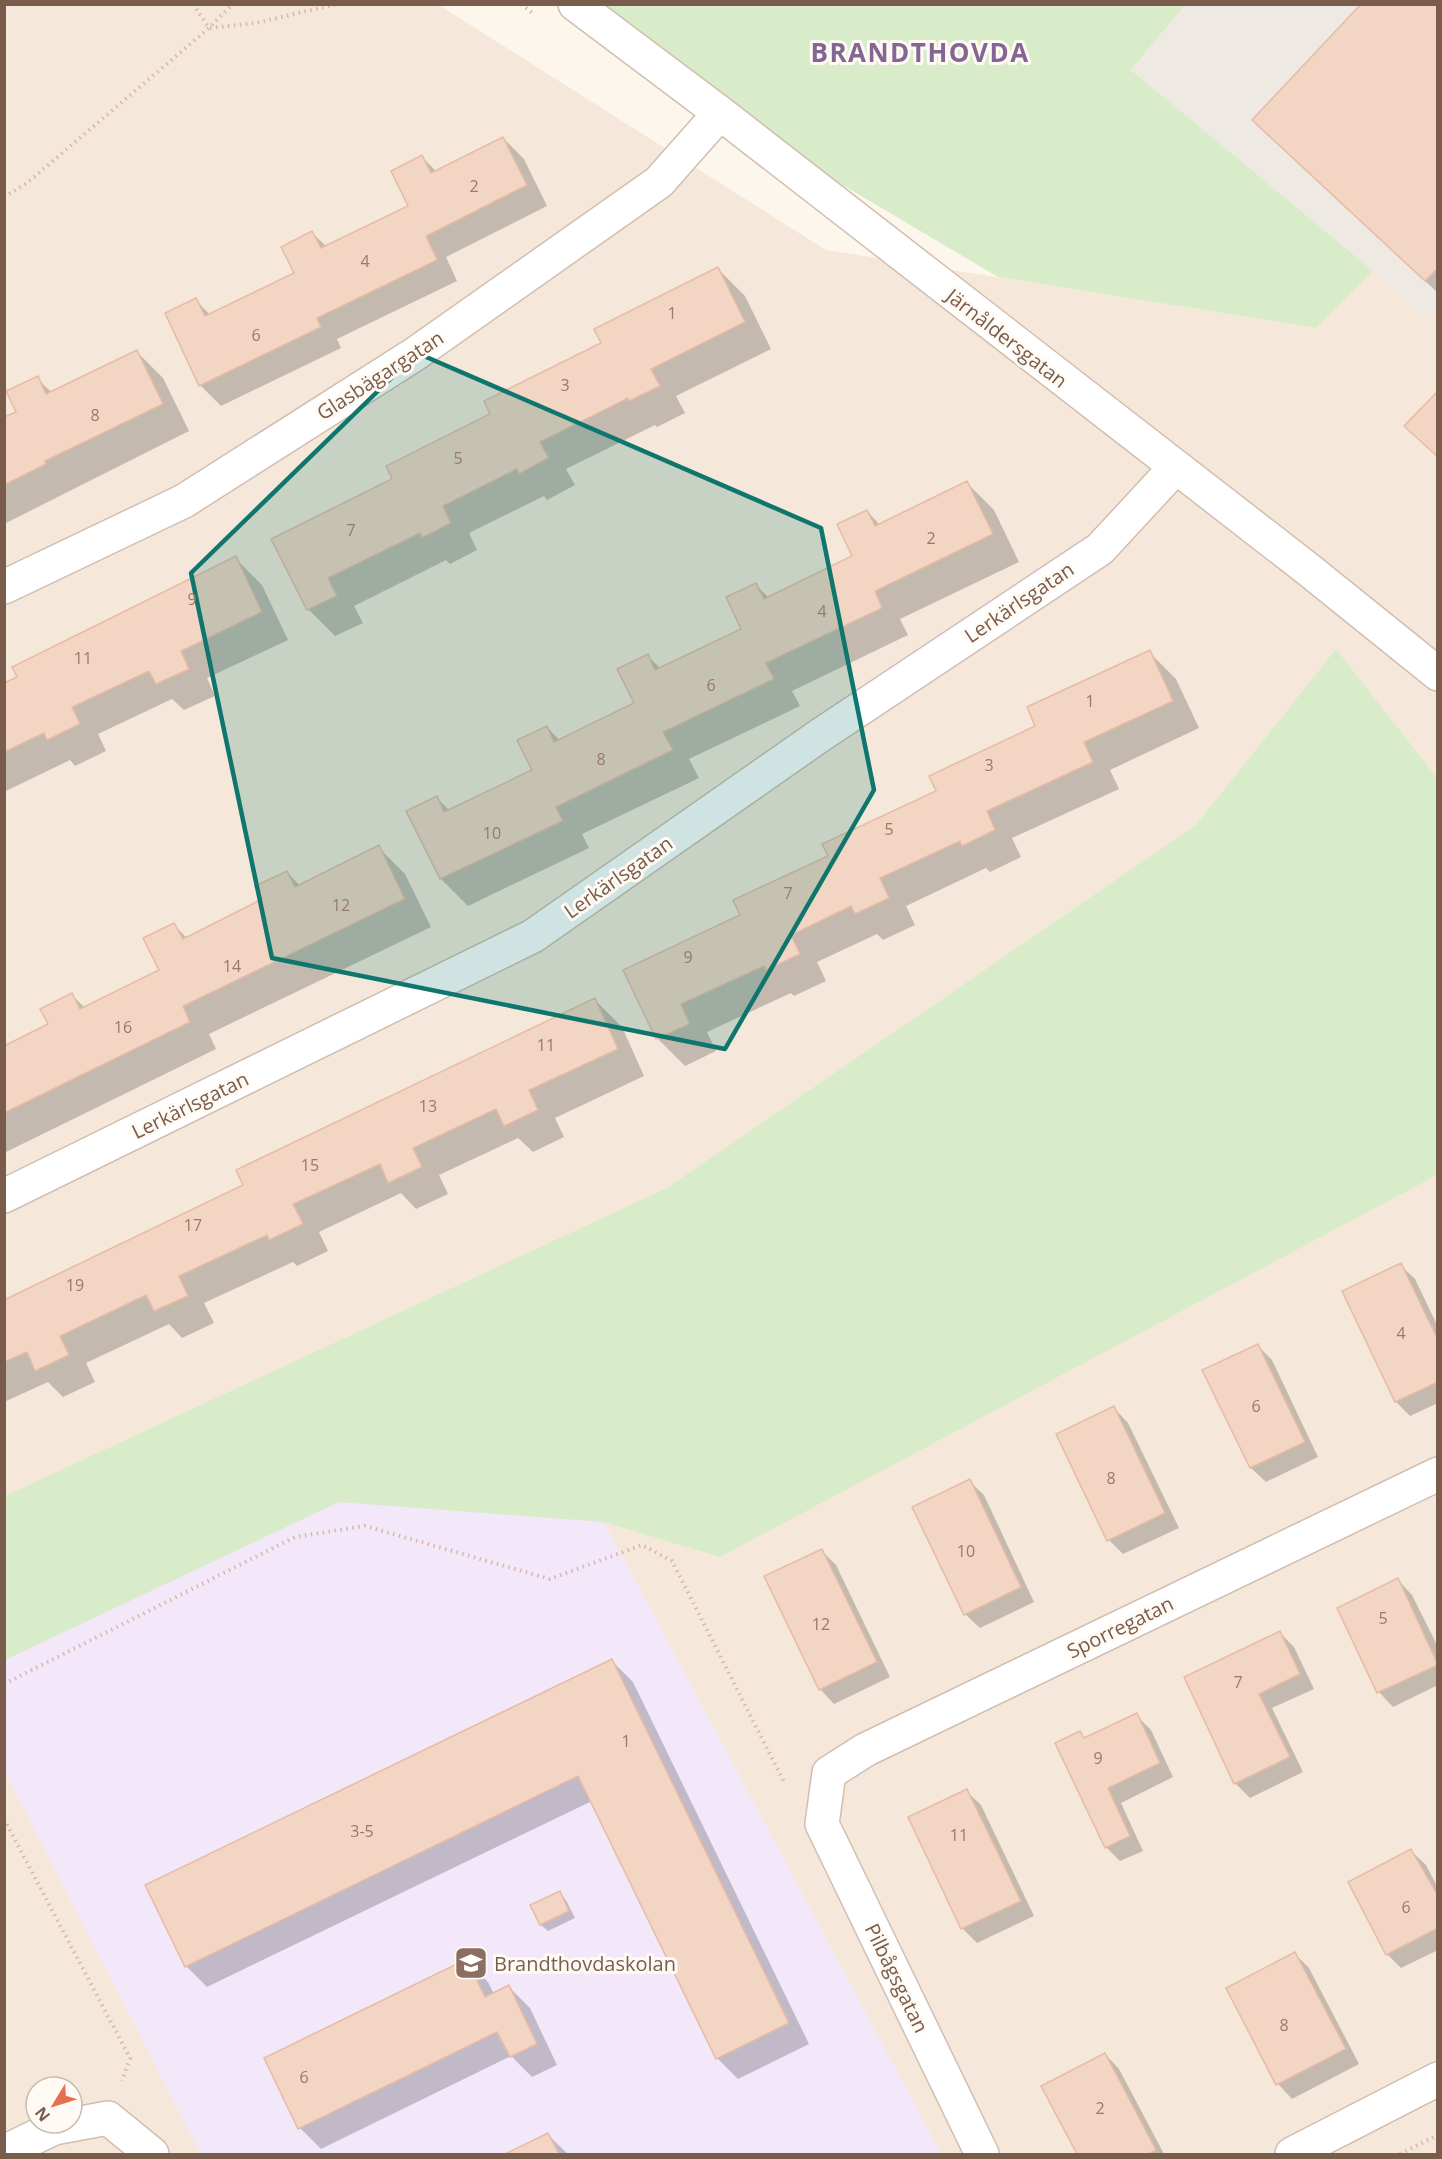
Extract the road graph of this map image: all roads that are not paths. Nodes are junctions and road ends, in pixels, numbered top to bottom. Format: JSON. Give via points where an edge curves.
{"nodes":[{"id":1,"x":575,"y":4,"type":"edge"},
{"id":2,"x":720,"y":114,"type":"junction"},
{"id":3,"x":1175,"y":468,"type":"junction"},
{"id":4,"x":4,"y":587,"type":"edge"},
{"id":5,"x":1437,"y":674,"type":"edge"},
{"id":6,"x":4,"y":1196,"type":"edge"},
{"id":7,"x":1437,"y":1474,"type":"edge"},
{"id":8,"x":823,"y":1812,"type":"joint"},
{"id":9,"x":1437,"y":2079,"type":"edge"},
{"id":10,"x":4,"y":2152,"type":"edge"},
{"id":11,"x":152,"y":2154,"type":"edge"},
{"id":12,"x":982,"y":2154,"type":"edge"},
{"id":13,"x":1292,"y":2154,"type":"edge"}],
"edges":[{"from":1,"to":2,"type":"street","name":"Järnåldersgatan"},
{"from":2,"to":3,"type":"street","name":"Järnåldersgatan"},
{"from":2,"to":4,"type":"street","name":"Glasbägargatan","via":[[659,182],[416,354],[184,501]]},
{"from":3,"to":5,"type":"street","name":"Järnåldersgatan"},
{"from":3,"to":6,"type":"street","name":"Lerkärlsgatan","via":[[1100,549],[819,736],[533,936]]},
{"from":7,"to":8,"type":"street","name":"Sporregatan","via":[[865,1750],[829,1773]]},
{"from":8,"to":12,"type":"street","name":"Pilbågsgatan"},
{"from":9,"to":13,"type":"street"},
{"from":10,"to":11,"type":"street","via":[[54,2128],[104,2119]]}]}
